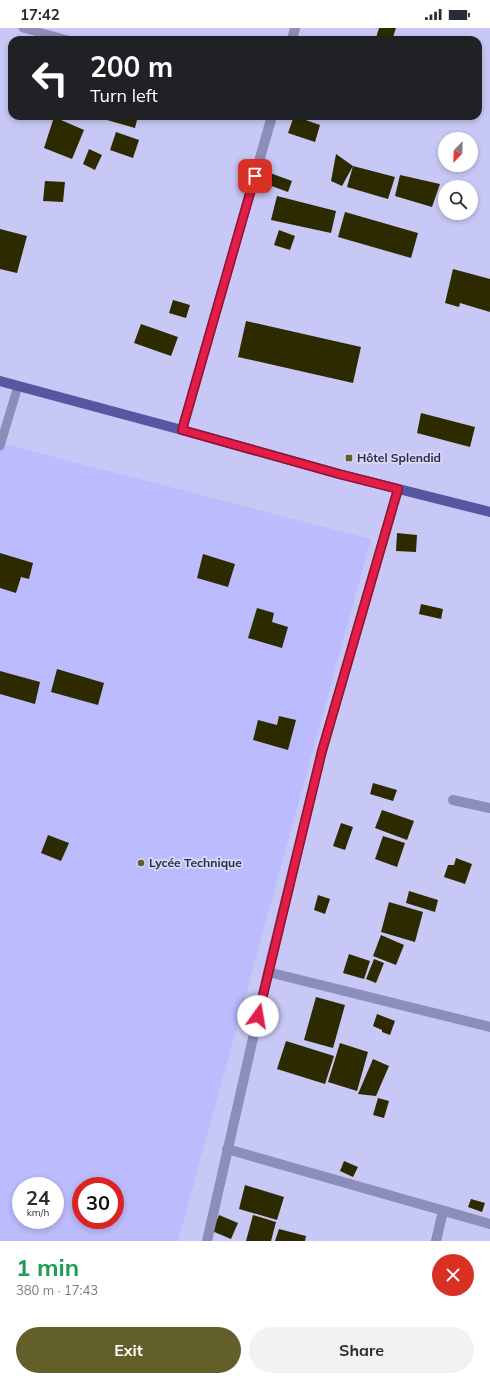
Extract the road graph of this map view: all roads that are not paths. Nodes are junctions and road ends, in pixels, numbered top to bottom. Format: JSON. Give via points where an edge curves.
{"nodes":[{"id":1,"x":23,"y":28,"type":"edge"},
{"id":2,"x":53,"y":36,"type":"edge"},
{"id":3,"x":271,"y":120,"type":"edge"},
{"id":4,"x":0,"y":381,"type":"edge"},
{"id":5,"x":18,"y":386,"type":"junction"},
{"id":6,"x":182,"y":430,"type":"junction"},
{"id":7,"x":0,"y":446,"type":"edge"},
{"id":8,"x":398,"y":489,"type":"junction"},
{"id":9,"x":490,"y":512,"type":"edge"},
{"id":10,"x":453,"y":800,"type":"dead end"},
{"id":11,"x":490,"y":808,"type":"edge"},
{"id":12,"x":268,"y":972,"type":"junction"},
{"id":13,"x":490,"y":1027,"type":"edge"},
{"id":14,"x":227,"y":1149,"type":"junction"},
{"id":15,"x":443,"y":1211,"type":"junction"},
{"id":16,"x":490,"y":1224,"type":"edge"},
{"id":17,"x":207,"y":1241,"type":"edge"},
{"id":18,"x":436,"y":1241,"type":"edge"}],
"edges":[{"from":1,"to":2,"type":"lane"},
{"from":3,"to":6,"type":"street"},
{"from":4,"to":5,"type":"main road"},
{"from":5,"to":6,"type":"main road"},
{"from":5,"to":7,"type":"lane"},
{"from":6,"to":8,"type":"main road"},
{"from":8,"to":9,"type":"main road"},
{"from":8,"to":12,"type":"street","via":[[322,751]]},
{"from":10,"to":11,"type":"street"},
{"from":12,"to":13,"type":"street"},
{"from":12,"to":14,"type":"street"},
{"from":14,"to":15,"type":"street"},
{"from":14,"to":17,"type":"street"},
{"from":15,"to":16,"type":"street"},
{"from":15,"to":18,"type":"street"}]}
